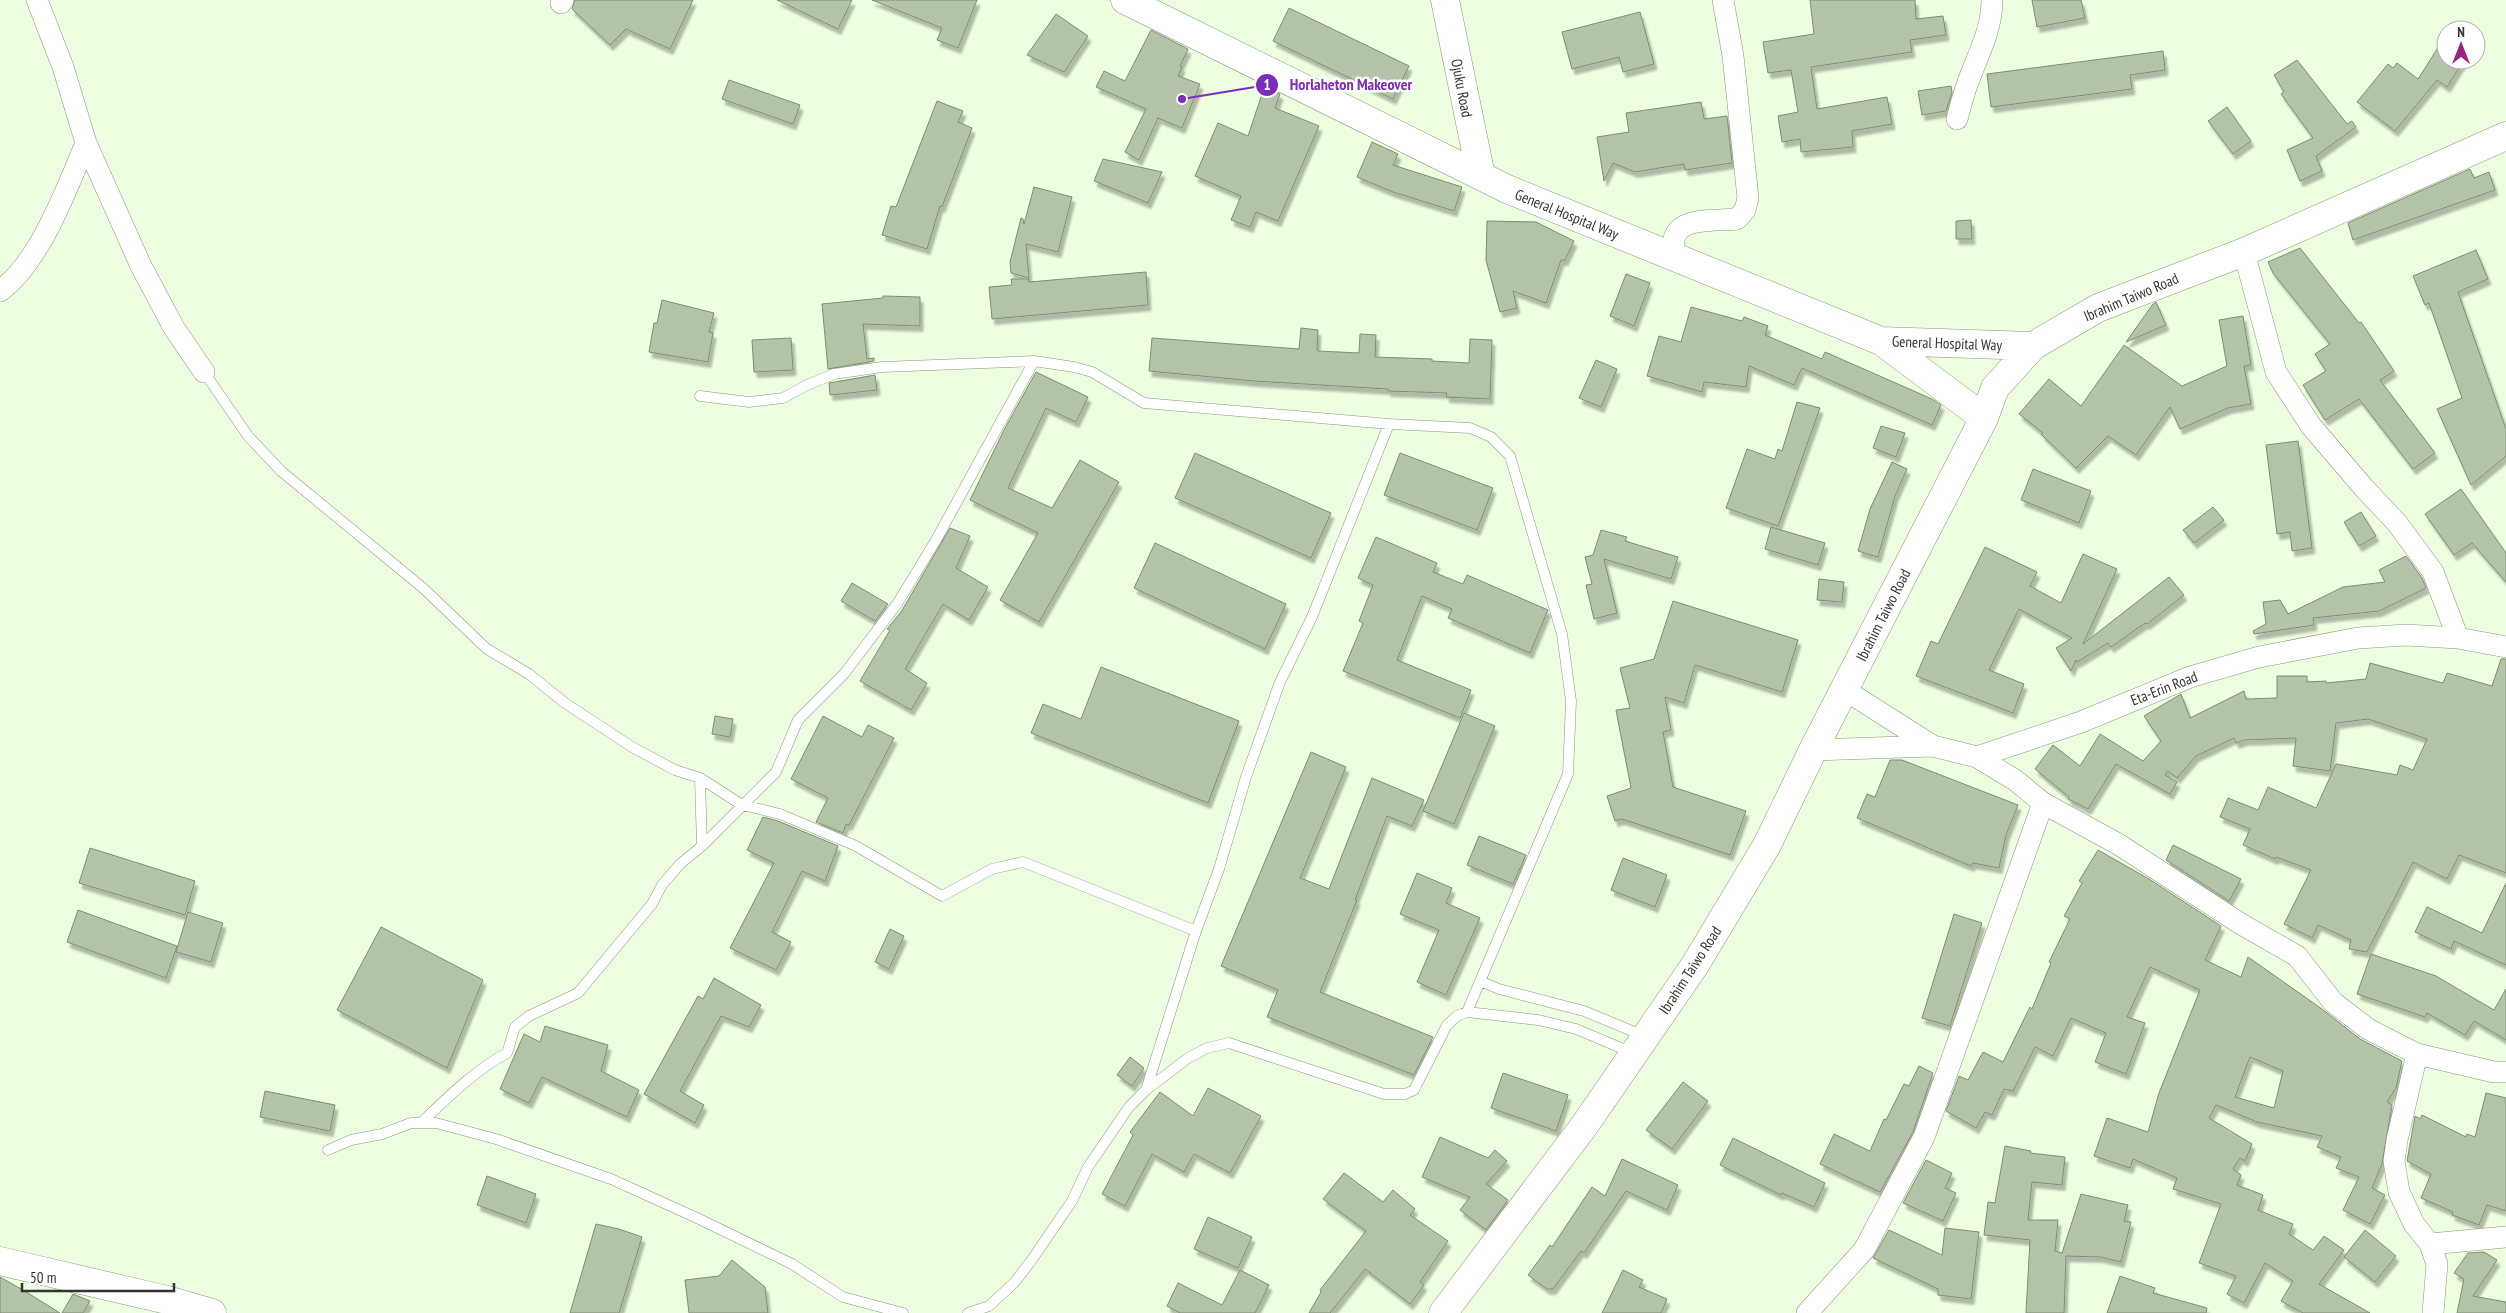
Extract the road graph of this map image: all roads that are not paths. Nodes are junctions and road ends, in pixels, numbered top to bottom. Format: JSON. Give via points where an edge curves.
{"nodes":[{"id":1,"x":37,"y":0,"type":"edge"},
{"id":2,"x":1125,"y":0,"type":"edge"},
{"id":3,"x":1445,"y":0,"type":"edge"},
{"id":4,"x":1724,"y":0,"type":"edge"},
{"id":5,"x":1992,"y":0,"type":"edge"},
{"id":6,"x":1957,"y":119,"type":"dead end"},
{"id":7,"x":2506,"y":136,"type":"edge"},
{"id":8,"x":86,"y":143,"type":"junction"},
{"id":9,"x":1480,"y":176,"type":"junction"},
{"id":10,"x":2244,"y":252,"type":"junction"},
{"id":11,"x":1675,"y":258,"type":"junction"},
{"id":12,"x":0,"y":291,"type":"edge"},
{"id":13,"x":1881,"y":341,"type":"junction"},
{"id":14,"x":2033,"y":346,"type":"junction"},
{"id":15,"x":1034,"y":361,"type":"junction"},
{"id":16,"x":204,"y":372,"type":"joint"},
{"id":17,"x":700,"y":396,"type":"dead end"},
{"id":18,"x":1984,"y":418,"type":"junction"},
{"id":19,"x":1389,"y":424,"type":"junction"},
{"id":20,"x":2458,"y":638,"type":"junction"},
{"id":21,"x":2506,"y":647,"type":"edge"},
{"id":22,"x":1845,"y":690,"type":"junction"},
{"id":23,"x":1933,"y":746,"type":"junction"},
{"id":24,"x":1813,"y":750,"type":"junction"},
{"id":25,"x":1976,"y":757,"type":"junction"},
{"id":26,"x":700,"y":778,"type":"junction"},
{"id":27,"x":2043,"y":803,"type":"junction"},
{"id":28,"x":742,"y":805,"type":"junction"},
{"id":29,"x":702,"y":846,"type":"junction"},
{"id":30,"x":1196,"y":931,"type":"junction"},
{"id":31,"x":1480,"y":981,"type":"junction"},
{"id":32,"x":1467,"y":1012,"type":"junction"},
{"id":33,"x":1639,"y":1045,"type":"junction"},
{"id":34,"x":2417,"y":1054,"type":"junction"},
{"id":35,"x":2506,"y":1072,"type":"edge"},
{"id":36,"x":1146,"y":1090,"type":"junction"},
{"id":37,"x":421,"y":1123,"type":"junction"},
{"id":38,"x":328,"y":1150,"type":"dead end"},
{"id":39,"x":2506,"y":1237,"type":"edge"},
{"id":40,"x":2430,"y":1244,"type":"junction"},
{"id":41,"x":0,"y":1261,"type":"edge"},
{"id":42,"x":212,"y":1313,"type":"edge"},
{"id":43,"x":903,"y":1313,"type":"edge"},
{"id":44,"x":968,"y":1313,"type":"edge"},
{"id":45,"x":1442,"y":1313,"type":"edge"},
{"id":46,"x":1807,"y":1313,"type":"edge"},
{"id":47,"x":2433,"y":1313,"type":"edge"}],
"edges":[{"from":1,"to":8,"type":"street","via":[[63,67]]},
{"from":2,"to":9,"type":"main road","name":"General Hospital Way"},
{"from":3,"to":9,"type":"main road","name":"Ojuku Road"},
{"from":4,"to":11,"type":"street","via":[[1748,198],[1738,219],[1690,223],[1680,228],[1674,238]]},
{"from":5,"to":6,"type":"street","via":[[1986,39],[1966,86]]},
{"from":7,"to":10,"type":"main road","name":"Ibrahim Taiwo Road"},
{"from":8,"to":12,"type":"street","via":[[42,238],[19,272]]},
{"from":8,"to":16,"type":"street","via":[[141,266],[174,328]]},
{"from":9,"to":11,"type":"main road","name":"General Hospital Way"},
{"from":10,"to":14,"type":"main road","name":"Ibrahim Taiwo Road","via":[[2098,308]]},
{"from":10,"to":20,"type":"street","via":[[2276,372],[2311,426],[2397,523],[2433,572]]},
{"from":11,"to":13,"type":"main road","name":"General Hospital Way"},
{"from":13,"to":14,"type":"main road","name":"General Hospital Way"},
{"from":13,"to":18,"type":"main road"},
{"from":14,"to":18,"type":"main road","name":"Ibrahim Taiwo Road","via":[[1995,388]]},
{"from":15,"to":17,"type":"lane","via":[[882,368],[834,374],[783,398],[749,402]]},
{"from":15,"to":19,"type":"lane","via":[[1092,372],[1144,403]]},
{"from":15,"to":28,"type":"lane","via":[[898,604],[844,674],[798,720],[776,772]]},
{"from":16,"to":26,"type":"lane","via":[[248,436],[281,471],[423,588],[487,649],[529,674],[565,703],[632,747],[674,770]]},
{"from":18,"to":22,"type":"main road","name":"Ibrahim Taiwo Road"},
{"from":19,"to":30,"type":"lane","via":[[1312,616],[1280,682]]},
{"from":19,"to":31,"type":"lane","via":[[1470,428],[1491,437],[1510,456],[1562,634],[1571,701],[1568,774]]},
{"from":20,"to":21,"type":"street","name":"Eta-Erin Road"},
{"from":20,"to":25,"type":"street","name":"Eta-Erin Road","via":[[2406,635],[2358,638],[2259,658],[2190,677],[2081,722]]},
{"from":22,"to":23,"type":"street"},
{"from":22,"to":24,"type":"main road","name":"Ibrahim Taiwo Road"},
{"from":23,"to":24,"type":"street"},
{"from":23,"to":25,"type":"street"},
{"from":24,"to":33,"type":"main road","name":"Ibrahim Taiwo Road","via":[[1768,845],[1695,965]]},
{"from":25,"to":27,"type":"street","via":[[2015,780]]},
{"from":26,"to":28,"type":"lane"},
{"from":26,"to":29,"type":"lane"},
{"from":27,"to":34,"type":"street","via":[[2118,844],[2241,924],[2297,956],[2333,1002],[2368,1029]]},
{"from":27,"to":46,"type":"street","via":[[1924,1137],[1864,1250]]},
{"from":28,"to":29,"type":"lane"},
{"from":28,"to":30,"type":"lane","via":[[780,814],[856,846],[942,896],[992,869],[1023,862]]},
{"from":29,"to":37,"type":"lane","via":[[662,885],[652,904],[578,992],[528,1016],[515,1027],[507,1054],[469,1078]]},
{"from":30,"to":36,"type":"lane"},
{"from":31,"to":32,"type":"lane"},
{"from":31,"to":33,"type":"lane","via":[[1499,990],[1584,1011]]},
{"from":32,"to":33,"type":"lane","via":[[1538,1020]]},
{"from":32,"to":36,"type":"lane","via":[[1447,1025],[1414,1090],[1405,1094],[1384,1094],[1229,1043],[1207,1048],[1188,1058]]},
{"from":33,"to":45,"type":"main road","name":"Ibrahim Taiwo Road","via":[[1584,1126]]},
{"from":34,"to":35,"type":"street"},
{"from":34,"to":40,"type":"street","via":[[2394,1161],[2399,1192],[2414,1224]]},
{"from":36,"to":44,"type":"lane","via":[[1129,1107],[1088,1167],[1072,1201],[1014,1283],[988,1306]]},
{"from":37,"to":38,"type":"lane","via":[[351,1140]]},
{"from":37,"to":43,"type":"lane","via":[[436,1123],[496,1139],[611,1179],[792,1264],[843,1297]]},
{"from":39,"to":40,"type":"street"},
{"from":40,"to":47,"type":"street","via":[[2436,1264]]},
{"from":41,"to":42,"type":"main road"}]}
